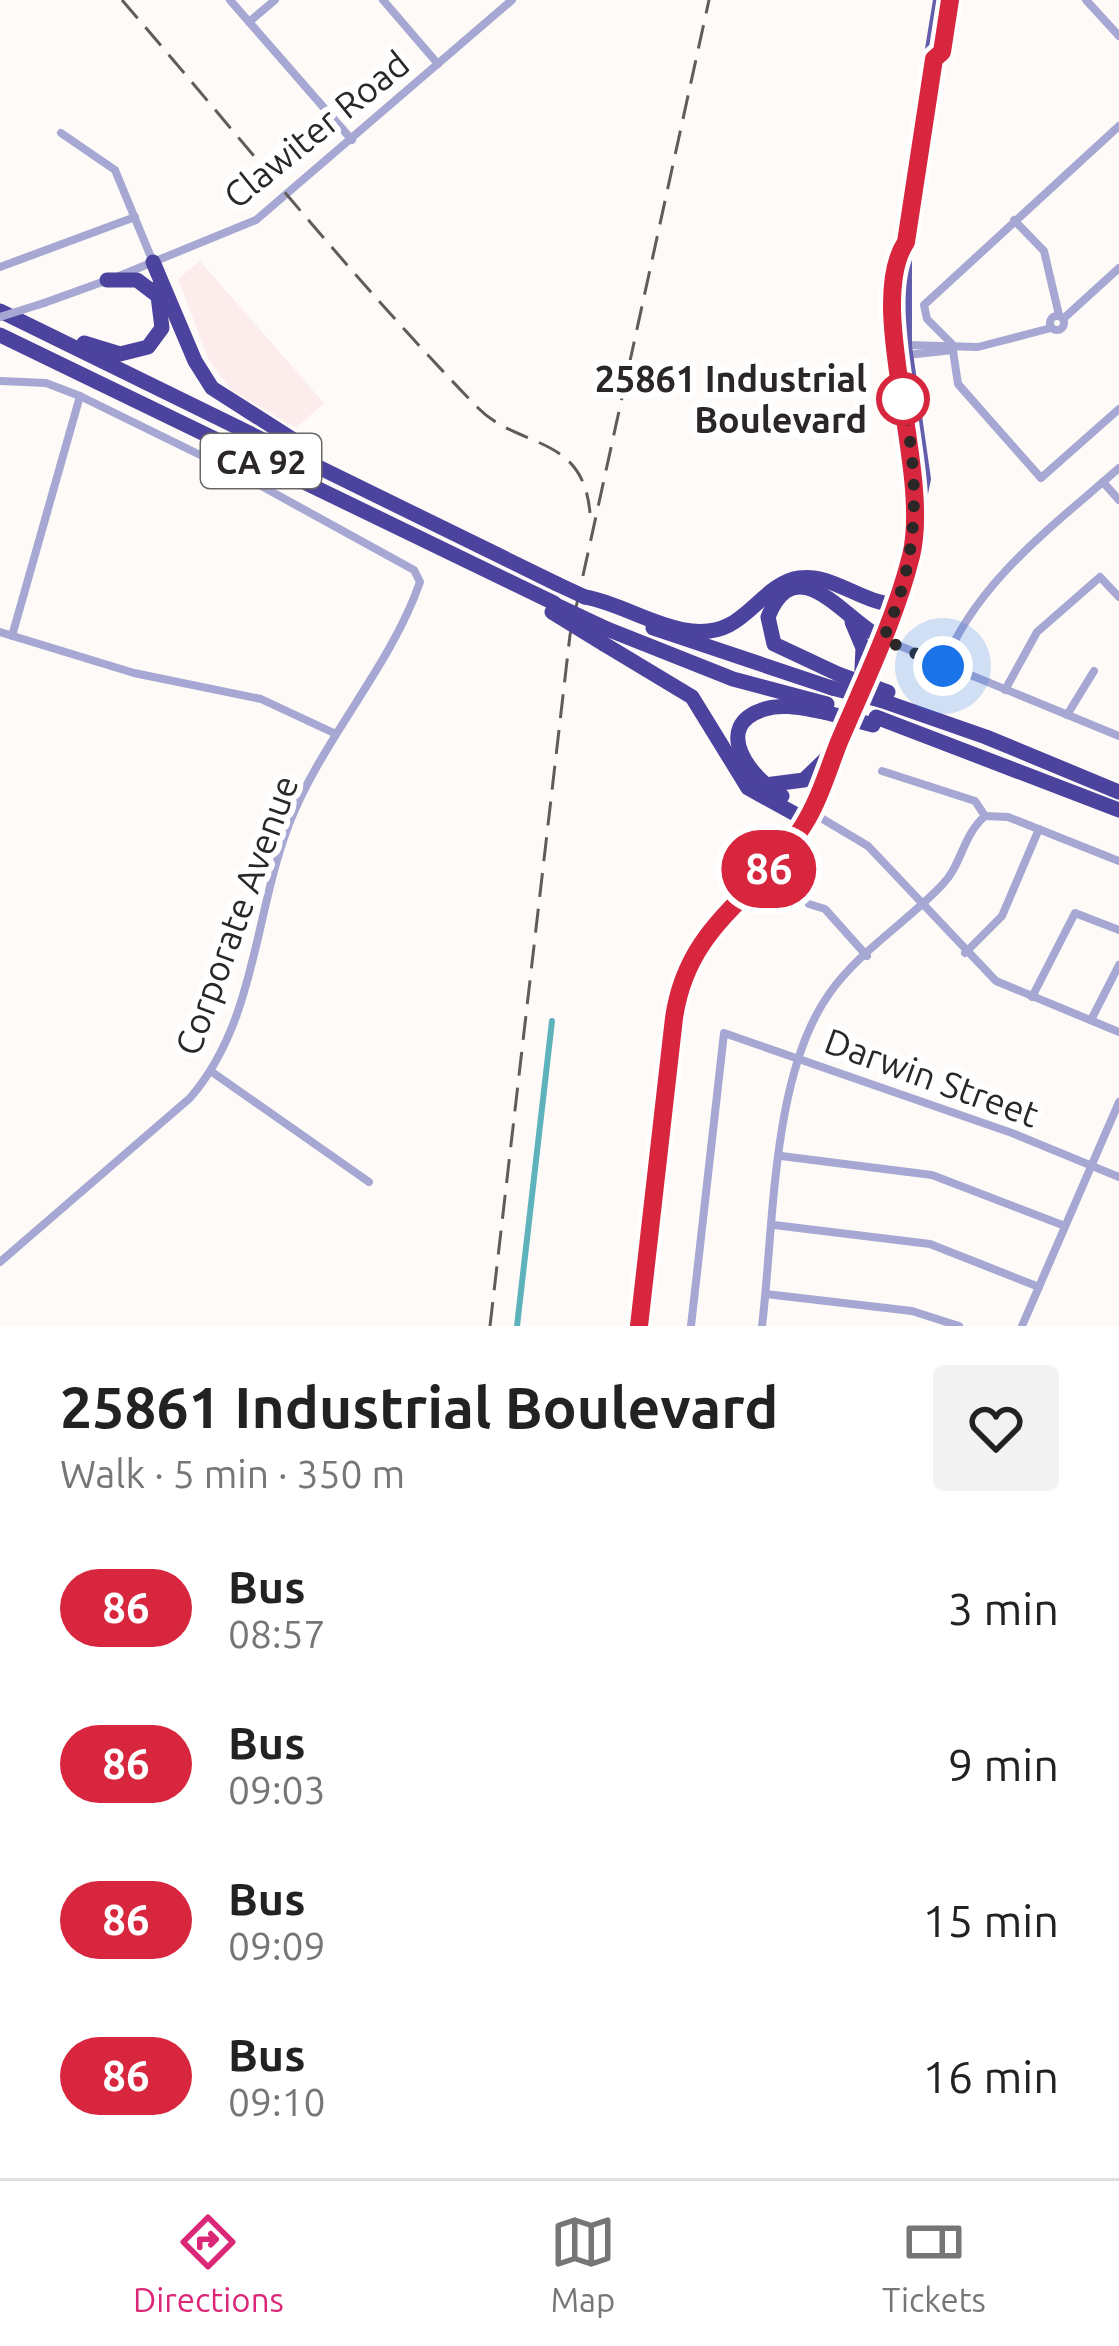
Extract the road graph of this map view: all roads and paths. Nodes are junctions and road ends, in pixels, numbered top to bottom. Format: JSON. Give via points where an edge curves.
{"nodes":[{"id":1,"x":230,"y":0,"type":"edge"},
{"id":2,"x":275,"y":0,"type":"edge"},
{"id":3,"x":382,"y":0,"type":"edge"},
{"id":4,"x":512,"y":0,"type":"edge"},
{"id":5,"x":944,"y":0,"type":"edge"},
{"id":6,"x":1086,"y":0,"type":"edge"},
{"id":7,"x":249,"y":22,"type":"junction"},
{"id":8,"x":1119,"y":36,"type":"edge"},
{"id":9,"x":934,"y":59,"type":"junction"},
{"id":10,"x":438,"y":64,"type":"junction"},
{"id":11,"x":1119,"y":126,"type":"edge"},
{"id":12,"x":62,"y":133,"type":"dead end"},
{"id":13,"x":352,"y":140,"type":"junction"},
{"id":14,"x":135,"y":217,"type":"junction"},
{"id":15,"x":1014,"y":220,"type":"junction"},
{"id":16,"x":153,"y":262,"type":"junction"},
{"id":17,"x":0,"y":267,"type":"edge"},
{"id":18,"x":1119,"y":268,"type":"edge"},
{"id":19,"x":107,"y":280,"type":"junction"},
{"id":20,"x":161,"y":300,"type":"junction"},
{"id":21,"x":0,"y":314,"type":"edge"},
{"id":22,"x":1061,"y":317,"type":"junction"},
{"id":23,"x":21,"y":321,"type":"junction"},
{"id":24,"x":936,"y":328,"type":"junction"},
{"id":25,"x":0,"y":335,"type":"edge"},
{"id":26,"x":930,"y":346,"type":"junction"},
{"id":27,"x":953,"y":347,"type":"junction"},
{"id":28,"x":902,"y":350,"type":"junction"},
{"id":29,"x":0,"y":381,"type":"edge"},
{"id":30,"x":80,"y":396,"type":"junction"},
{"id":31,"x":1119,"y":409,"type":"edge"},
{"id":32,"x":1119,"y":468,"type":"edge"},
{"id":33,"x":1103,"y":482,"type":"junction"},
{"id":34,"x":1119,"y":500,"type":"edge"},
{"id":35,"x":406,"y":508,"type":"junction"},
{"id":36,"x":832,"y":585,"type":"junction"},
{"id":37,"x":1119,"y":597,"type":"edge"},
{"id":38,"x":897,"y":604,"type":"junction"},
{"id":39,"x":611,"y":605,"type":"junction"},
{"id":40,"x":843,"y":610,"type":"junction"},
{"id":41,"x":0,"y":632,"type":"edge"},
{"id":42,"x":12,"y":636,"type":"junction"},
{"id":43,"x":605,"y":636,"type":"junction"},
{"id":44,"x":883,"y":639,"type":"junction"},
{"id":45,"x":943,"y":666,"type":"junction"},
{"id":46,"x":1094,"y":671,"type":"dead end"},
{"id":47,"x":861,"y":689,"type":"junction"},
{"id":48,"x":1005,"y":690,"type":"junction"},
{"id":49,"x":830,"y":695,"type":"junction"},
{"id":50,"x":879,"y":708,"type":"junction"},
{"id":51,"x":1066,"y":715,"type":"junction"},
{"id":52,"x":336,"y":734,"type":"junction"},
{"id":53,"x":1119,"y":736,"type":"edge"},
{"id":54,"x":836,"y":749,"type":"junction"},
{"id":55,"x":882,"y":771,"type":"dead end"},
{"id":56,"x":762,"y":785,"type":"junction"},
{"id":57,"x":1119,"y":792,"type":"edge"},
{"id":58,"x":1119,"y":810,"type":"edge"},
{"id":59,"x":809,"y":816,"type":"junction"},
{"id":60,"x":986,"y":816,"type":"junction"},
{"id":61,"x":1039,"y":829,"type":"junction"},
{"id":62,"x":1119,"y":861,"type":"edge"},
{"id":63,"x":809,"y":904,"type":"dead end"},
{"id":64,"x":922,"y":905,"type":"junction"},
{"id":65,"x":1119,"y":930,"type":"edge"},
{"id":66,"x":965,"y":953,"type":"junction"},
{"id":67,"x":867,"y":956,"type":"junction"},
{"id":68,"x":1119,"y":965,"type":"edge"},
{"id":69,"x":1032,"y":997,"type":"junction"},
{"id":70,"x":1090,"y":1020,"type":"junction"},
{"id":71,"x":1119,"y":1032,"type":"edge"},
{"id":72,"x":801,"y":1059,"type":"junction"},
{"id":73,"x":212,"y":1072,"type":"junction"},
{"id":74,"x":1119,"y":1102,"type":"edge"},
{"id":75,"x":781,"y":1156,"type":"junction"},
{"id":76,"x":1090,"y":1165,"type":"junction"},
{"id":77,"x":1119,"y":1177,"type":"edge"},
{"id":78,"x":369,"y":1181,"type":"dead end"},
{"id":79,"x":773,"y":1225,"type":"junction"},
{"id":80,"x":1065,"y":1226,"type":"junction"},
{"id":81,"x":0,"y":1262,"type":"edge"},
{"id":82,"x":1039,"y":1287,"type":"junction"},
{"id":83,"x":766,"y":1294,"type":"junction"},
{"id":84,"x":639,"y":1326,"type":"edge"},
{"id":85,"x":691,"y":1326,"type":"edge"},
{"id":86,"x":762,"y":1326,"type":"edge"},
{"id":87,"x":959,"y":1326,"type":"edge"},
{"id":88,"x":1022,"y":1326,"type":"edge"}],
"edges":[{"from":1,"to":7,"type":"street"},
{"from":2,"to":7,"type":"street"},
{"from":3,"to":10,"type":"street"},
{"from":4,"to":10,"type":"street","name":"Clawiter Road"},
{"from":5,"to":9,"type":"main road"},
{"from":5,"to":9,"type":"main road","via":[[942,52]]},
{"from":6,"to":8,"type":"street"},
{"from":7,"to":13,"type":"street"},
{"from":9,"to":28,"type":"main road","via":[[906,242]]},
{"from":10,"to":13,"type":"street","name":"Clawiter Road"},
{"from":11,"to":15,"type":"street"},
{"from":12,"to":14,"type":"street","via":[[115,170]]},
{"from":13,"to":16,"type":"street","name":"Clawiter Road","via":[[256,220]]},
{"from":14,"to":16,"type":"street"},
{"from":14,"to":17,"type":"street"},
{"from":15,"to":22,"type":"street","via":[[1044,251]]},
{"from":15,"to":24,"type":"street","via":[[928,298],[924,311]]},
{"from":16,"to":19,"type":"street","name":"Clawiter Road"},
{"from":16,"to":20,"type":"highway"},
{"from":16,"to":35,"type":"highway","via":[[212,388]]},
{"from":18,"to":22,"type":"street"},
{"from":19,"to":20,"type":"highway","via":[[137,280]]},
{"from":19,"to":21,"type":"street","name":"Clawiter Road","bridge":true},
{"from":20,"to":23,"type":"highway","via":[[158,338],[131,353]]},
{"from":21,"to":23,"type":"highway","number":"CA 92"},
{"from":22,"to":27,"type":"street","via":[[1051,319],[1052,328]]},
{"from":23,"to":35,"type":"highway","number":"CA 92"},
{"from":24,"to":26,"type":"street"},
{"from":24,"to":27,"type":"street"},
{"from":25,"to":43,"type":"highway","number":"CA 92","bridge":true,"via":[[522,588]]},
{"from":26,"to":27,"type":"street"},
{"from":26,"to":28,"type":"street"},
{"from":27,"to":31,"type":"street","via":[[958,384],[1041,478]]},
{"from":28,"to":38,"type":"main road","via":[[925,479]]},
{"from":29,"to":30,"type":"street","via":[[46,383]]},
{"from":30,"to":42,"type":"street"},
{"from":30,"to":52,"type":"street","name":"Corporate Avenue","via":[[414,569],[416,591]]},
{"from":32,"to":33,"type":"street"},
{"from":33,"to":34,"type":"street"},
{"from":33,"to":45,"type":"street","via":[[990,584]]},
{"from":35,"to":39,"type":"highway","number":"CA 92","bridge":true},
{"from":36,"to":38,"type":"highway"},
{"from":36,"to":39,"type":"highway","via":[[795,578],[733,624],[704,632]]},
{"from":36,"to":44,"type":"highway"},
{"from":37,"to":48,"type":"street","via":[[1100,577],[1037,632]]},
{"from":38,"to":44,"type":"main road"},
{"from":39,"to":49,"type":"highway","number":"CA 92","via":[[689,644]]},
{"from":40,"to":44,"type":"highway"},
{"from":40,"to":47,"type":"highway","via":[[861,638]]},
{"from":40,"to":49,"type":"highway","via":[[819,590],[796,588],[773,605],[767,627]]},
{"from":41,"to":42,"type":"street"},
{"from":42,"to":52,"type":"street","via":[[261,699]]},
{"from":43,"to":49,"type":"highway","number":"CA 92","via":[[733,680]]},
{"from":43,"to":59,"type":"highway","via":[[692,697],[748,788]]},
{"from":44,"to":45,"type":"street"},
{"from":44,"to":47,"type":"main road"},
{"from":45,"to":48,"type":"street"},
{"from":46,"to":51,"type":"street"},
{"from":47,"to":54,"type":"main road"},
{"from":48,"to":51,"type":"street"},
{"from":49,"to":50,"type":"highway","bridge":true},
{"from":49,"to":50,"type":"highway","number":"CA 92","bridge":true},
{"from":49,"to":56,"type":"highway","via":[[752,716],[740,750]]},
{"from":50,"to":57,"type":"highway","via":[[928,715]]},
{"from":50,"to":58,"type":"highway","number":"CA 92"},
{"from":51,"to":53,"type":"street"},
{"from":52,"to":73,"type":"street","name":"Corporate Avenue","via":[[292,818],[235,1022]]},
{"from":54,"to":56,"type":"highway","via":[[804,780]]},
{"from":54,"to":59,"type":"main road"},
{"from":55,"to":60,"type":"street","via":[[975,801]]},
{"from":56,"to":59,"type":"highway"},
{"from":59,"to":64,"type":"street","via":[[858,837]]},
{"from":59,"to":84,"type":"main road","via":[[773,866],[718,917],[684,974]]},
{"from":60,"to":61,"type":"street"},
{"from":60,"to":64,"type":"street","via":[[968,833],[951,875]]},
{"from":61,"to":62,"type":"street"},
{"from":61,"to":66,"type":"street","via":[[1002,916]]},
{"from":63,"to":67,"type":"street","via":[[825,909]]},
{"from":64,"to":66,"type":"street"},
{"from":64,"to":67,"type":"street"},
{"from":65,"to":69,"type":"street","via":[[1076,913]]},
{"from":66,"to":69,"type":"street","via":[[996,981]]},
{"from":67,"to":72,"type":"street","via":[[827,996]]},
{"from":68,"to":70,"type":"street"},
{"from":69,"to":70,"type":"street"},
{"from":70,"to":71,"type":"street"},
{"from":72,"to":75,"type":"street"},
{"from":72,"to":76,"type":"street","name":"Darwin Street"},
{"from":72,"to":85,"type":"street","name":"Darwin Street","via":[[724,1033]]},
{"from":73,"to":78,"type":"street"},
{"from":73,"to":81,"type":"street","name":"Corporate Avenue"},
{"from":74,"to":76,"type":"street"},
{"from":75,"to":79,"type":"street"},
{"from":75,"to":80,"type":"street","via":[[932,1175]]},
{"from":76,"to":77,"type":"street","name":"Darwin Street"},
{"from":76,"to":80,"type":"street"},
{"from":79,"to":82,"type":"street","via":[[930,1244]]},
{"from":79,"to":83,"type":"street"},
{"from":80,"to":82,"type":"street"},
{"from":82,"to":88,"type":"street"},
{"from":83,"to":86,"type":"street"},
{"from":83,"to":87,"type":"street","via":[[912,1311]]}]}
